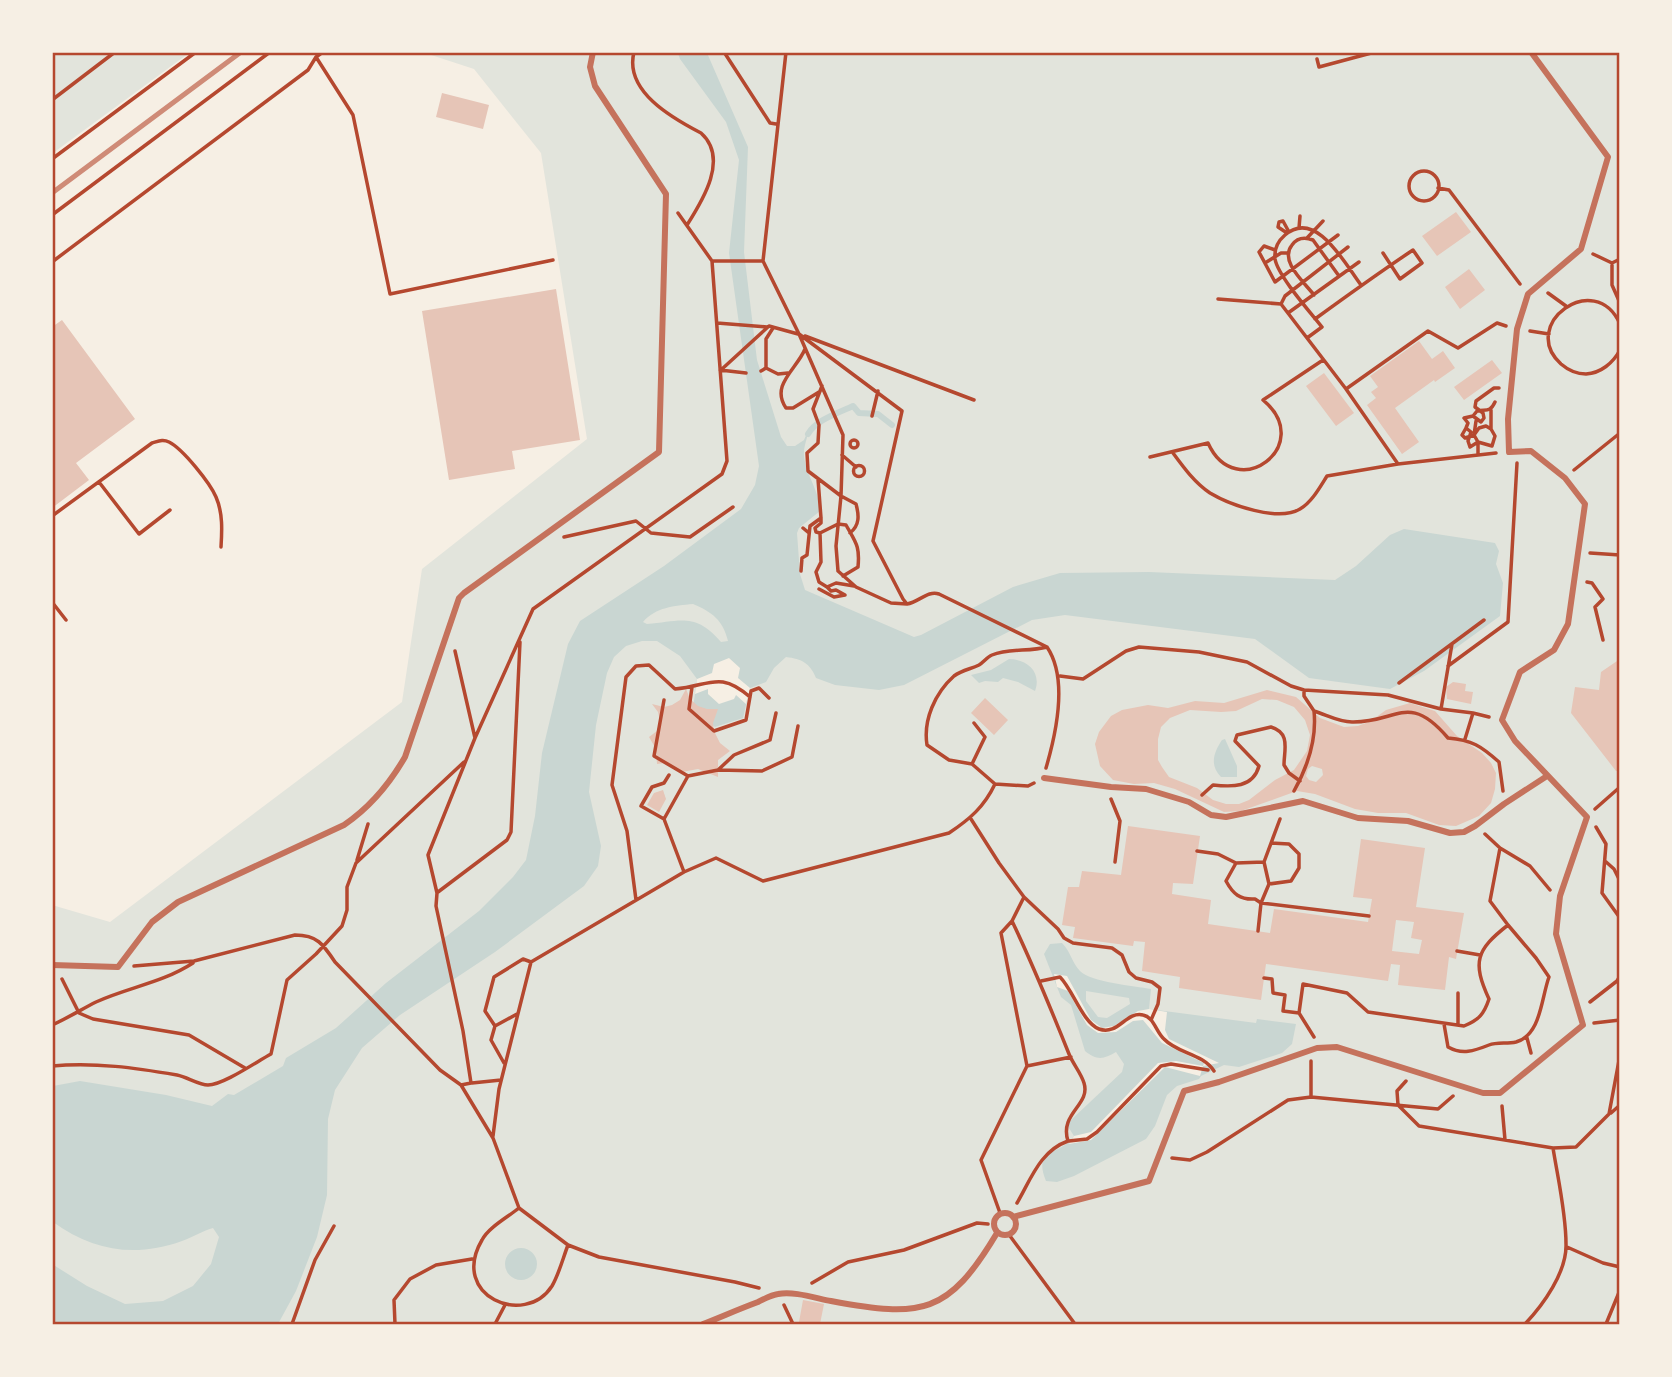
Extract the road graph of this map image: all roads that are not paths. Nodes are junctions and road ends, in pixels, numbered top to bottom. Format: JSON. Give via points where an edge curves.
{"nodes":[{"id":1,"x":593,"y":52,"type":"edge"},
{"id":2,"x":1531,"y":52,"type":"edge"},
{"id":3,"x":1548,"y":776,"type":"junction"},
{"id":4,"x":1044,"y":778,"type":"road end"},
{"id":5,"x":54,"y":966,"type":"edge"},
{"id":6,"x":1012,"y":1216,"type":"junction"},
{"id":7,"x":998,"y":1233,"type":"junction"},
{"id":8,"x":703,"y":1325,"type":"edge"}],
"edges":[{"from":1,"to":5,"type":"street","via":[[590,67],[595,86],[666,194],[659,452],[459,598],[405,757],[377,795],[344,825],[178,902],[152,922],[118,967]]},
{"from":2,"to":3,"type":"street","via":[[1608,157],[1581,249],[1528,294],[1517,329],[1511,384],[1508,452],[1531,451],[1565,478],[1585,504],[1567,624],[1554,650],[1520,671],[1502,720]]},
{"from":3,"to":4,"type":"street","via":[[1475,826],[1450,833],[1408,821],[1357,818],[1303,801],[1226,817],[1210,815],[1146,789]]},
{"from":3,"to":6,"type":"street","via":[[1587,817],[1560,896],[1556,934],[1583,1025],[1500,1093],[1483,1093],[1337,1047],[1314,1049],[1184,1091],[1149,1181]]},
{"from":6,"to":7,"type":"street","via":[[1016,1227],[1009,1235]]},
{"from":6,"to":7,"type":"street","via":[[995,1218]]},
{"from":7,"to":8,"type":"street","via":[[964,1280],[946,1297],[923,1308],[867,1308],[778,1294]]}]}
